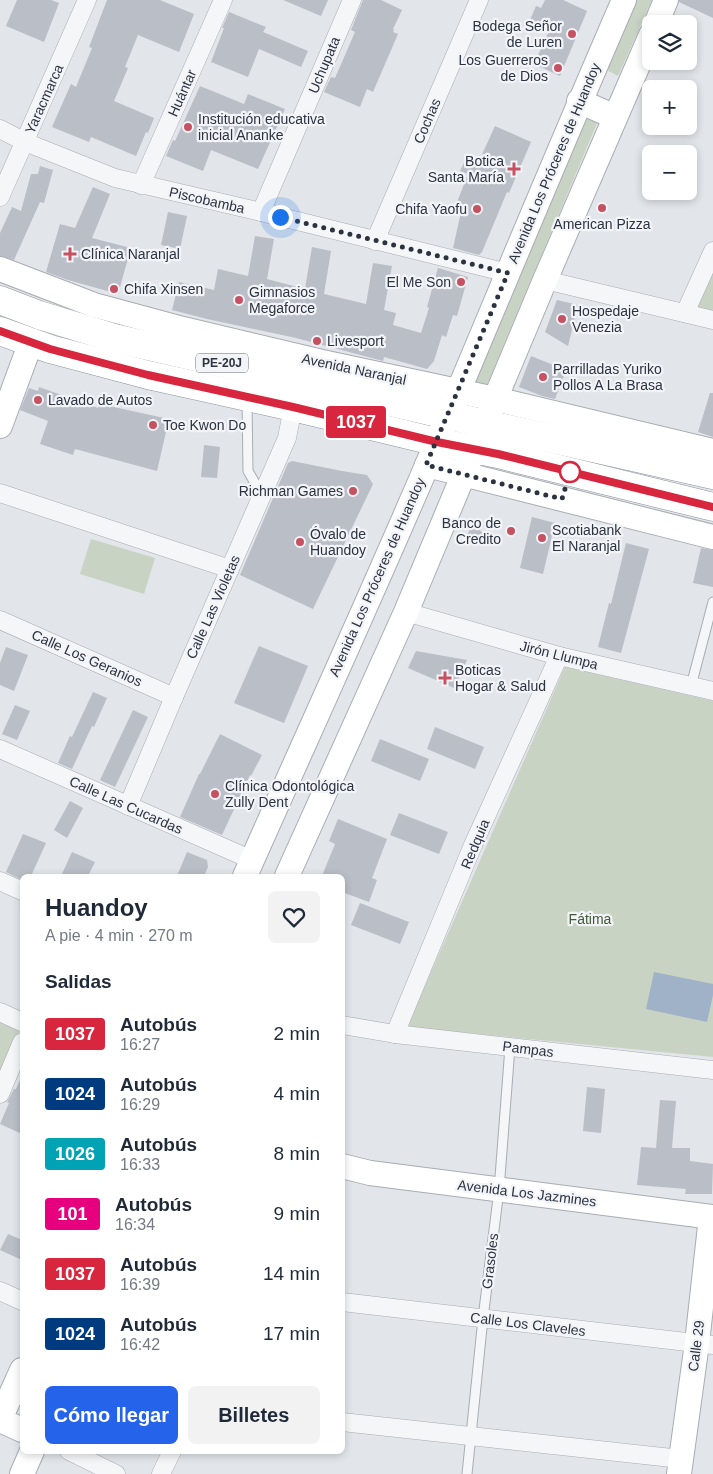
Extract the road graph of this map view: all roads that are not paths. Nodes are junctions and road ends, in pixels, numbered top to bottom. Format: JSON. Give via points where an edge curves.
{"nodes":[{"id":1,"x":88,"y":0,"type":"edge"},
{"id":2,"x":223,"y":0,"type":"edge"},
{"id":3,"x":352,"y":0,"type":"edge"},
{"id":4,"x":479,"y":0,"type":"edge"},
{"id":5,"x":624,"y":0,"type":"edge"},
{"id":6,"x":666,"y":0,"type":"edge"},
{"id":7,"x":660,"y":15,"type":"edge"},
{"id":8,"x":642,"y":56,"type":"edge"},
{"id":9,"x":579,"y":102,"type":"junction"},
{"id":10,"x":615,"y":117,"type":"junction"},
{"id":11,"x":0,"y":129,"type":"edge"},
{"id":12,"x":25,"y":142,"type":"junction"},
{"id":13,"x":141,"y":185,"type":"junction"},
{"id":14,"x":0,"y":197,"type":"edge"},
{"id":15,"x":260,"y":212,"type":"junction"},
{"id":16,"x":375,"y":241,"type":"junction"},
{"id":17,"x":713,"y":251,"type":"edge"},
{"id":18,"x":0,"y":269,"type":"edge"},
{"id":19,"x":508,"y":273,"type":"junction"},
{"id":20,"x":545,"y":280,"type":"junction"},
{"id":21,"x":0,"y":300,"type":"edge"},
{"id":22,"x":685,"y":314,"type":"junction"},
{"id":23,"x":713,"y":320,"type":"edge"},
{"id":24,"x":0,"y":331,"type":"edge"},
{"id":25,"x":31,"y":342,"type":"junction"},
{"id":26,"x":458,"y":391,"type":"junction"},
{"id":27,"x":247,"y":397,"type":"junction"},
{"id":28,"x":495,"y":399,"type":"junction"},
{"id":29,"x":293,"y":407,"type":"junction"},
{"id":30,"x":448,"y":416,"type":"junction"},
{"id":31,"x":484,"y":424,"type":"junction"},
{"id":32,"x":0,"y":426,"type":"edge"},
{"id":33,"x":474,"y":449,"type":"junction"},
{"id":34,"x":713,"y":451,"type":"edge"},
{"id":35,"x":432,"y":454,"type":"junction"},
{"id":36,"x":463,"y":474,"type":"junction"},
{"id":37,"x":713,"y":475,"type":"edge"},
{"id":38,"x":0,"y":493,"type":"edge"},
{"id":39,"x":262,"y":495,"type":"junction"},
{"id":40,"x":713,"y":507,"type":"edge"},
{"id":41,"x":713,"y":537,"type":"edge"},
{"id":42,"x":230,"y":569,"type":"junction"},
{"id":43,"x":713,"y":602,"type":"edge"},
{"id":44,"x":406,"y":612,"type":"junction"},
{"id":45,"x":0,"y":620,"type":"edge"},
{"id":46,"x":559,"y":656,"type":"junction"},
{"id":47,"x":691,"y":686,"type":"junction"},
{"id":48,"x":713,"y":691,"type":"edge"},
{"id":49,"x":174,"y":697,"type":"junction"},
{"id":50,"x":0,"y":749,"type":"edge"},
{"id":51,"x":128,"y":806,"type":"junction"},
{"id":52,"x":248,"y":868,"type":"edge"},
{"id":53,"x":289,"y":874,"type":"edge"},
{"id":54,"x":0,"y":881,"type":"edge"},
{"id":55,"x":20,"y":890,"type":"edge"},
{"id":56,"x":0,"y":1012,"type":"edge"},
{"id":57,"x":20,"y":1021,"type":"edge"},
{"id":58,"x":345,"y":1026,"type":"edge"},
{"id":59,"x":395,"y":1034,"type":"junction"},
{"id":60,"x":20,"y":1047,"type":"edge"},
{"id":61,"x":510,"y":1047,"type":"junction"},
{"id":62,"x":713,"y":1070,"type":"edge"},
{"id":63,"x":0,"y":1094,"type":"edge"},
{"id":64,"x":345,"y":1167,"type":"edge"},
{"id":65,"x":499,"y":1190,"type":"junction"},
{"id":66,"x":712,"y":1217,"type":"edge"},
{"id":67,"x":0,"y":1291,"type":"edge"},
{"id":68,"x":20,"y":1300,"type":"edge"},
{"id":69,"x":345,"y":1302,"type":"edge"},
{"id":70,"x":483,"y":1318,"type":"junction"},
{"id":71,"x":705,"y":1344,"type":"edge"},
{"id":72,"x":20,"y":1375,"type":"edge"},
{"id":73,"x":0,"y":1420,"type":"edge"},
{"id":74,"x":345,"y":1422,"type":"edge"},
{"id":75,"x":20,"y":1429,"type":"edge"},
{"id":76,"x":471,"y":1436,"type":"junction"},
{"id":77,"x":31,"y":1454,"type":"edge"},
{"id":78,"x":75,"y":1454,"type":"edge"},
{"id":79,"x":171,"y":1454,"type":"edge"},
{"id":80,"x":680,"y":1466,"type":"edge"},
{"id":81,"x":22,"y":1474,"type":"edge"},
{"id":82,"x":116,"y":1474,"type":"edge"},
{"id":83,"x":161,"y":1474,"type":"edge"},
{"id":84,"x":467,"y":1474,"type":"edge"}],
"edges":[{"from":1,"to":12,"type":"street","name":"Yaracmarca"},
{"from":2,"to":13,"type":"street","name":"Huántar"},
{"from":3,"to":15,"type":"street","name":"Uchupata"},
{"from":4,"to":16,"type":"street","name":"Cochas"},
{"from":5,"to":9,"type":"main road","name":"Avenida Los Próceres de Huandoy"},
{"from":6,"to":7,"type":"main road"},
{"from":8,"to":10,"type":"main road"},
{"from":9,"to":10,"type":"main road"},
{"from":9,"to":19,"type":"main road","name":"Avenida Los Próceres de Huandoy"},
{"from":10,"to":20,"type":"main road"},
{"from":11,"to":12,"type":"street","name":"Piscobamba"},
{"from":12,"to":13,"type":"street","name":"Piscobamba"},
{"from":12,"to":14,"type":"street","name":"Yaracmarca"},
{"from":13,"to":15,"type":"street","name":"Piscobamba"},
{"from":15,"to":16,"type":"street","name":"Piscobamba"},
{"from":16,"to":19,"type":"street","name":"Piscobamba"},
{"from":17,"to":22,"type":"street"},
{"from":18,"to":26,"type":"main road","name":"Avenida Naranjal","via":[[138,318]]},
{"from":19,"to":26,"type":"main road","name":"Avenida Los Próceres de Huandoy"},
{"from":20,"to":22,"type":"street"},
{"from":20,"to":28,"type":"main road"},
{"from":21,"to":30,"type":"highway","name":"Avenida Naranjal","number":"PE-20J","via":[[114,338]]},
{"from":22,"to":23,"type":"street"},
{"from":24,"to":25,"type":"highway","number":"PE-20J"},
{"from":25,"to":27,"type":"highway","number":"PE-20J","via":[[148,375]]},
{"from":25,"to":32,"type":"main road"},
{"from":26,"to":28,"type":"main road","name":"Avenida Naranjal"},
{"from":26,"to":30,"type":"main road","name":"Avenida Los Próceres de Huandoy"},
{"from":27,"to":29,"type":"highway","number":"PE-20J"},
{"from":27,"to":39,"type":"lane","via":[[248,471]]},
{"from":28,"to":31,"type":"main road"},
{"from":28,"to":34,"type":"main road","name":"Avenida Naranjal"},
{"from":29,"to":35,"type":"highway","number":"PE-20J"},
{"from":29,"to":39,"type":"street","name":"Calle Las Violetas","via":[[287,438]]},
{"from":30,"to":31,"type":"highway","name":"Avenida Naranjal","number":"PE-20J"},
{"from":30,"to":35,"type":"main road","name":"Avenida Los Próceres de Huandoy"},
{"from":31,"to":33,"type":"main road"},
{"from":31,"to":37,"type":"highway","name":"Avenida Naranjal","number":"PE-20J"},
{"from":33,"to":35,"type":"highway","number":"PE-20J"},
{"from":33,"to":36,"type":"main road"},
{"from":33,"to":40,"type":"highway","number":"PE-20J"},
{"from":35,"to":36,"type":"main road"},
{"from":35,"to":52,"type":"main road","name":"Avenida Los Próceres de Huandoy"},
{"from":36,"to":41,"type":"main road"},
{"from":36,"to":44,"type":"main road"},
{"from":38,"to":42,"type":"street"},
{"from":39,"to":42,"type":"street","name":"Calle Las Violetas"},
{"from":42,"to":49,"type":"street","name":"Calle Las Violetas"},
{"from":43,"to":47,"type":"lane"},
{"from":44,"to":46,"type":"street","name":"Jirón Llumpa"},
{"from":44,"to":53,"type":"main road"},
{"from":45,"to":49,"type":"street","name":"Calle Los Geranios"},
{"from":46,"to":47,"type":"street","name":"Jirón Llumpa"},
{"from":46,"to":59,"type":"street","name":"Redquia","via":[[474,845]]},
{"from":47,"to":48,"type":"street","name":"Jirón Llumpa"},
{"from":49,"to":51,"type":"street","name":"Calle Las Violetas"},
{"from":50,"to":51,"type":"street","name":"Calle Las Cucardas"},
{"from":51,"to":52,"type":"street","name":"Calle Las Cucardas"},
{"from":54,"to":55,"type":"street"},
{"from":56,"to":57,"type":"street"},
{"from":58,"to":59,"type":"street","name":"Pampas"},
{"from":59,"to":61,"type":"street","name":"Pampas"},
{"from":60,"to":63,"type":"street"},
{"from":61,"to":62,"type":"street","name":"Pampas"},
{"from":61,"to":65,"type":"lane","name":"Grasoles"},
{"from":64,"to":65,"type":"main road","name":"Avenida Los Jazmines"},
{"from":65,"to":66,"type":"main road","name":"Avenida Los Jazmines"},
{"from":65,"to":70,"type":"lane","name":"Grasoles"},
{"from":66,"to":71,"type":"main road","name":"Calle 29"},
{"from":67,"to":68,"type":"street"},
{"from":69,"to":70,"type":"street","name":"Calle Los Claveles"},
{"from":70,"to":71,"type":"street","name":"Calle Los Claveles"},
{"from":70,"to":76,"type":"lane","name":"Grasoles"},
{"from":71,"to":80,"type":"main road","name":"Calle 29"},
{"from":72,"to":73,"type":"main road"},
{"from":73,"to":75,"type":"main road"},
{"from":74,"to":76,"type":"street"},
{"from":76,"to":80,"type":"street"},
{"from":76,"to":84,"type":"lane","name":"Grasoles"},
{"from":77,"to":81,"type":"main road"},
{"from":78,"to":82,"type":"street"},
{"from":79,"to":83,"type":"street"}]}
